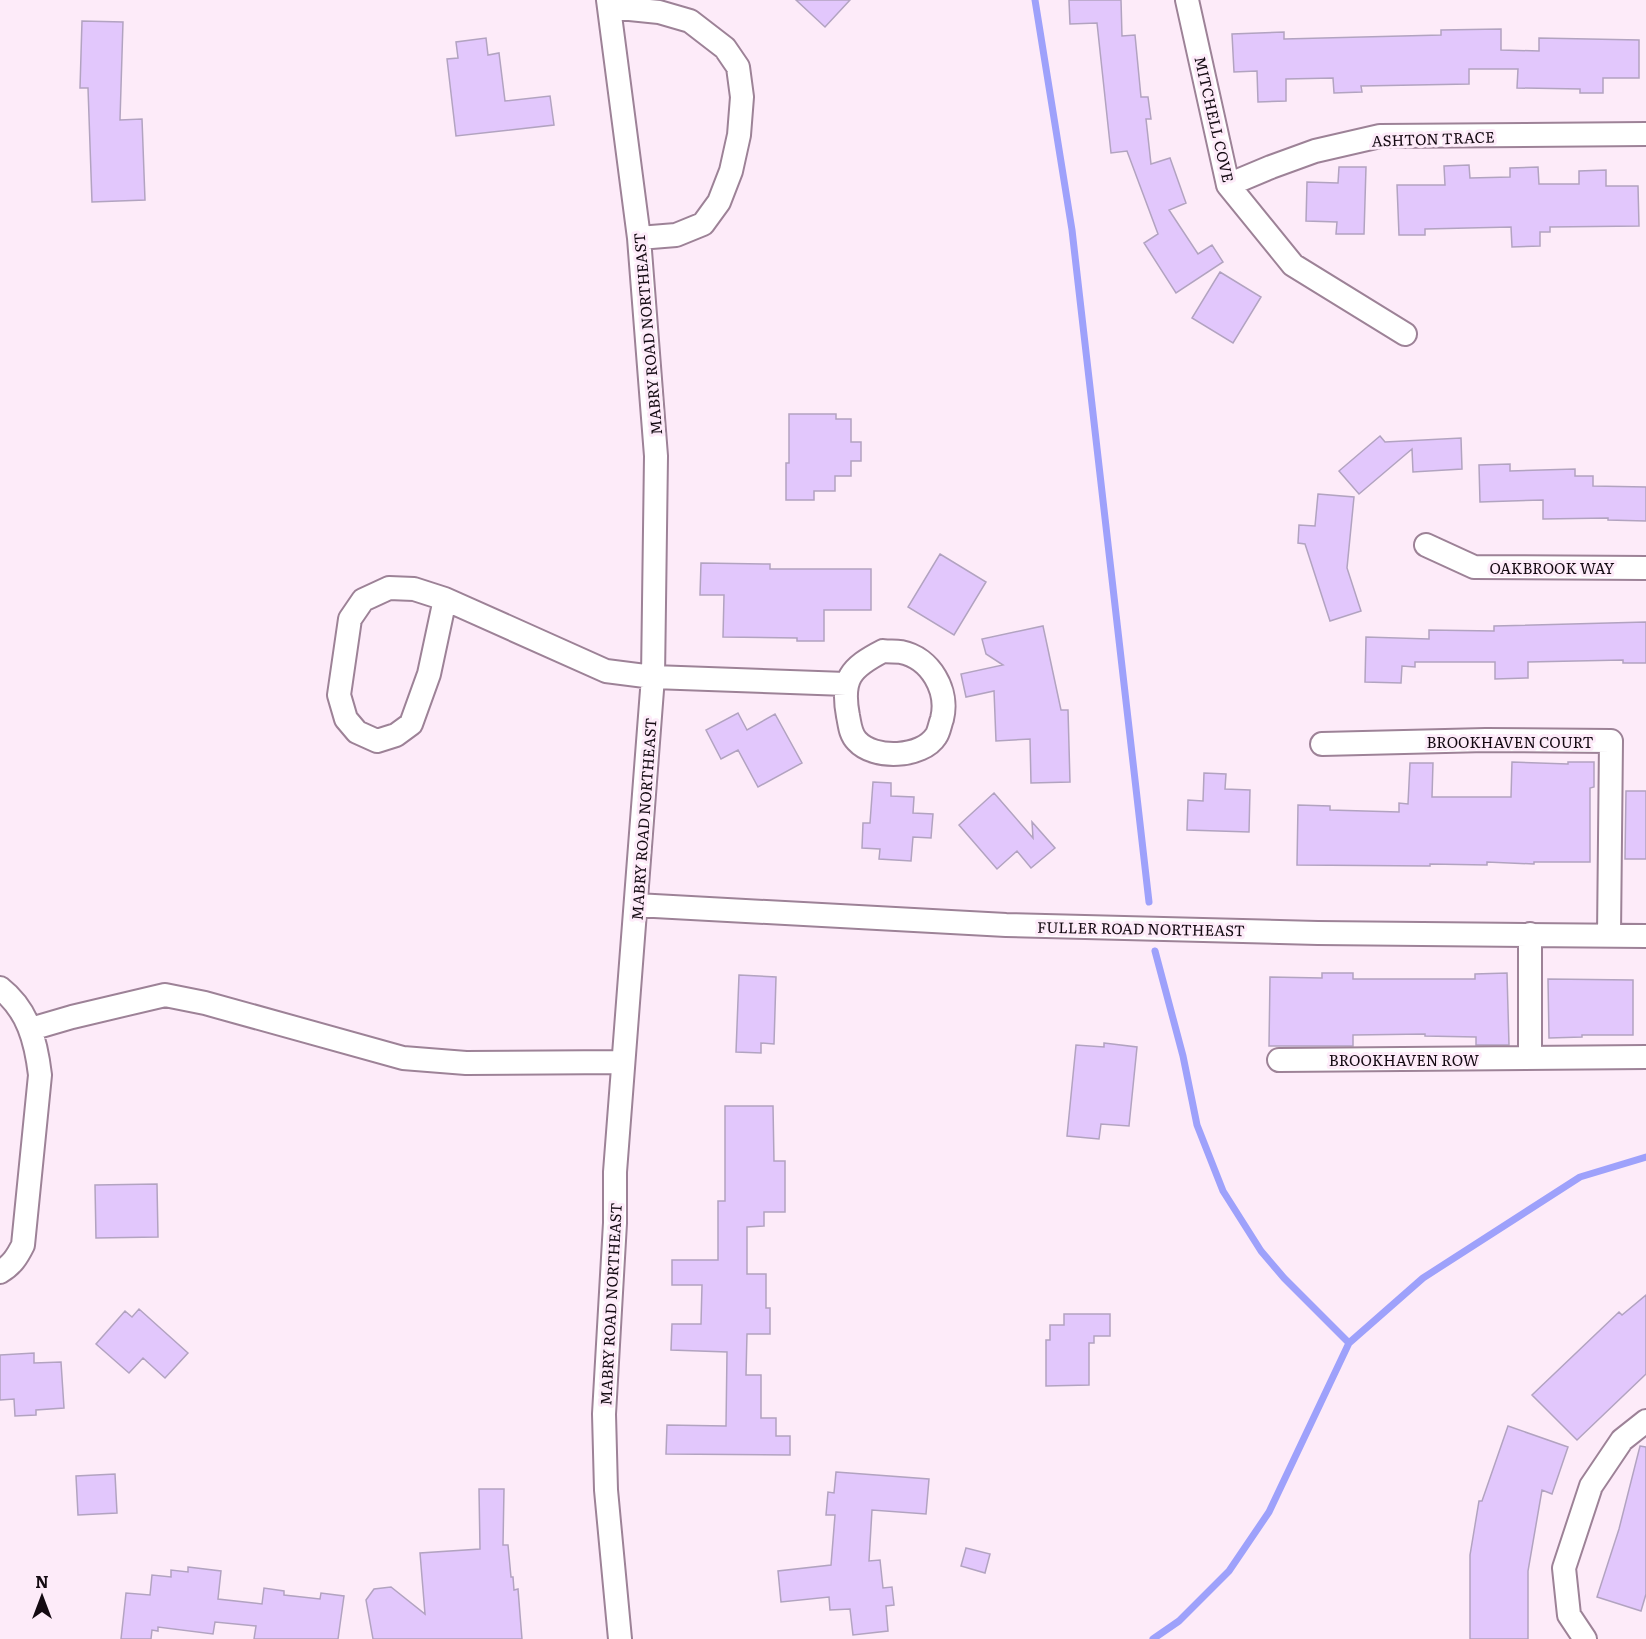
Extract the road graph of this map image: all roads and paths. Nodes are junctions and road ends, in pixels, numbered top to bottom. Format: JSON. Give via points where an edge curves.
{"nodes":[{"id":1,"x":1187,"y":0,"type":"edge"},
{"id":2,"x":609,"y":3,"type":"edge"},
{"id":3,"x":1646,"y":134,"type":"edge"},
{"id":4,"x":1228,"y":185,"type":"junction"},
{"id":5,"x":639,"y":238,"type":"junction"},
{"id":6,"x":1405,"y":334,"type":"dead end"},
{"id":7,"x":1426,"y":545,"type":"dead end"},
{"id":8,"x":1646,"y":568,"type":"edge"},
{"id":9,"x":444,"y":598,"type":"junction"},
{"id":10,"x":653,"y":677,"type":"junction"},
{"id":11,"x":846,"y":684,"type":"junction"},
{"id":12,"x":1322,"y":744,"type":"dead end"},
{"id":13,"x":636,"y":905,"type":"junction"},
{"id":14,"x":1530,"y":934,"type":"junction"},
{"id":15,"x":1609,"y":935,"type":"junction"},
{"id":16,"x":1646,"y":936,"type":"edge"},
{"id":17,"x":0,"y":988,"type":"edge"},
{"id":18,"x":31,"y":1029,"type":"junction"},
{"id":19,"x":1646,"y":1057,"type":"edge"},
{"id":20,"x":1530,"y":1058,"type":"junction"},
{"id":21,"x":1279,"y":1060,"type":"dead end"},
{"id":22,"x":623,"y":1062,"type":"junction"},
{"id":23,"x":0,"y":1272,"type":"edge"},
{"id":24,"x":1646,"y":1422,"type":"edge"},
{"id":25,"x":620,"y":1639,"type":"edge"},
{"id":26,"x":1585,"y":1639,"type":"edge"}],
"edges":[{"from":1,"to":4,"type":"street","name":"MITCHELL COVE"},
{"from":2,"to":5,"type":"street","name":"MABRY ROAD NORTHEAST"},
{"from":2,"to":5,"type":"street","via":[[690,21],[725,48],[738,67],[742,97],[731,171],[719,202],[703,224],[676,236]]},
{"from":3,"to":4,"type":"street","name":"ASHTON TRACE","via":[[1380,136],[1315,151]]},
{"from":4,"to":6,"type":"street","name":"MITCHELL COVE","via":[[1293,265]]},
{"from":5,"to":10,"type":"street","name":"MABRY ROAD NORTHEAST","via":[[657,456]]},
{"from":7,"to":8,"type":"street","name":"OAKBROOK WAY","via":[[1474,567]]},
{"from":9,"to":9,"type":"street","via":[[414,589],[389,588],[363,600],[350,619],[339,695],[346,718],[357,732],[377,741],[396,735],[411,724],[429,674]]},
{"from":9,"to":10,"type":"street","via":[[606,671]]},
{"from":10,"to":11,"type":"street"},
{"from":10,"to":13,"type":"street","name":"MABRY ROAD NORTHEAST"},
{"from":11,"to":11,"type":"street","via":[[854,670],[883,651],[903,652],[918,660],[931,670],[942,691],[943,716],[936,736],[924,748],[906,754],[868,750],[851,732]]},
{"from":12,"to":15,"type":"street","name":"BROOKHAVEN COURT","via":[[1611,741]]},
{"from":13,"to":14,"type":"street","name":"FULLER ROAD NORTHEAST","via":[[1006,925]]},
{"from":13,"to":22,"type":"street","name":"MABRY ROAD NORTHEAST"},
{"from":14,"to":15,"type":"street","name":"FULLER ROAD NORTHEAST"},
{"from":14,"to":20,"type":"street"},
{"from":15,"to":16,"type":"street","name":"FULLER ROAD NORTHEAST"},
{"from":17,"to":18,"type":"street","via":[[21,1010]]},
{"from":18,"to":22,"type":"street","via":[[165,995],[403,1058],[466,1063]]},
{"from":18,"to":23,"type":"street","via":[[40,1075],[22,1245],[18,1256]]},
{"from":19,"to":20,"type":"street","name":"BROOKHAVEN ROW"},
{"from":20,"to":21,"type":"street","name":"BROOKHAVEN ROW"},
{"from":22,"to":25,"type":"street","name":"MABRY ROAD NORTHEAST","via":[[604,1414],[606,1490]]},
{"from":24,"to":26,"type":"street","via":[[1622,1440],[1591,1486],[1564,1568],[1569,1615]]}]}
